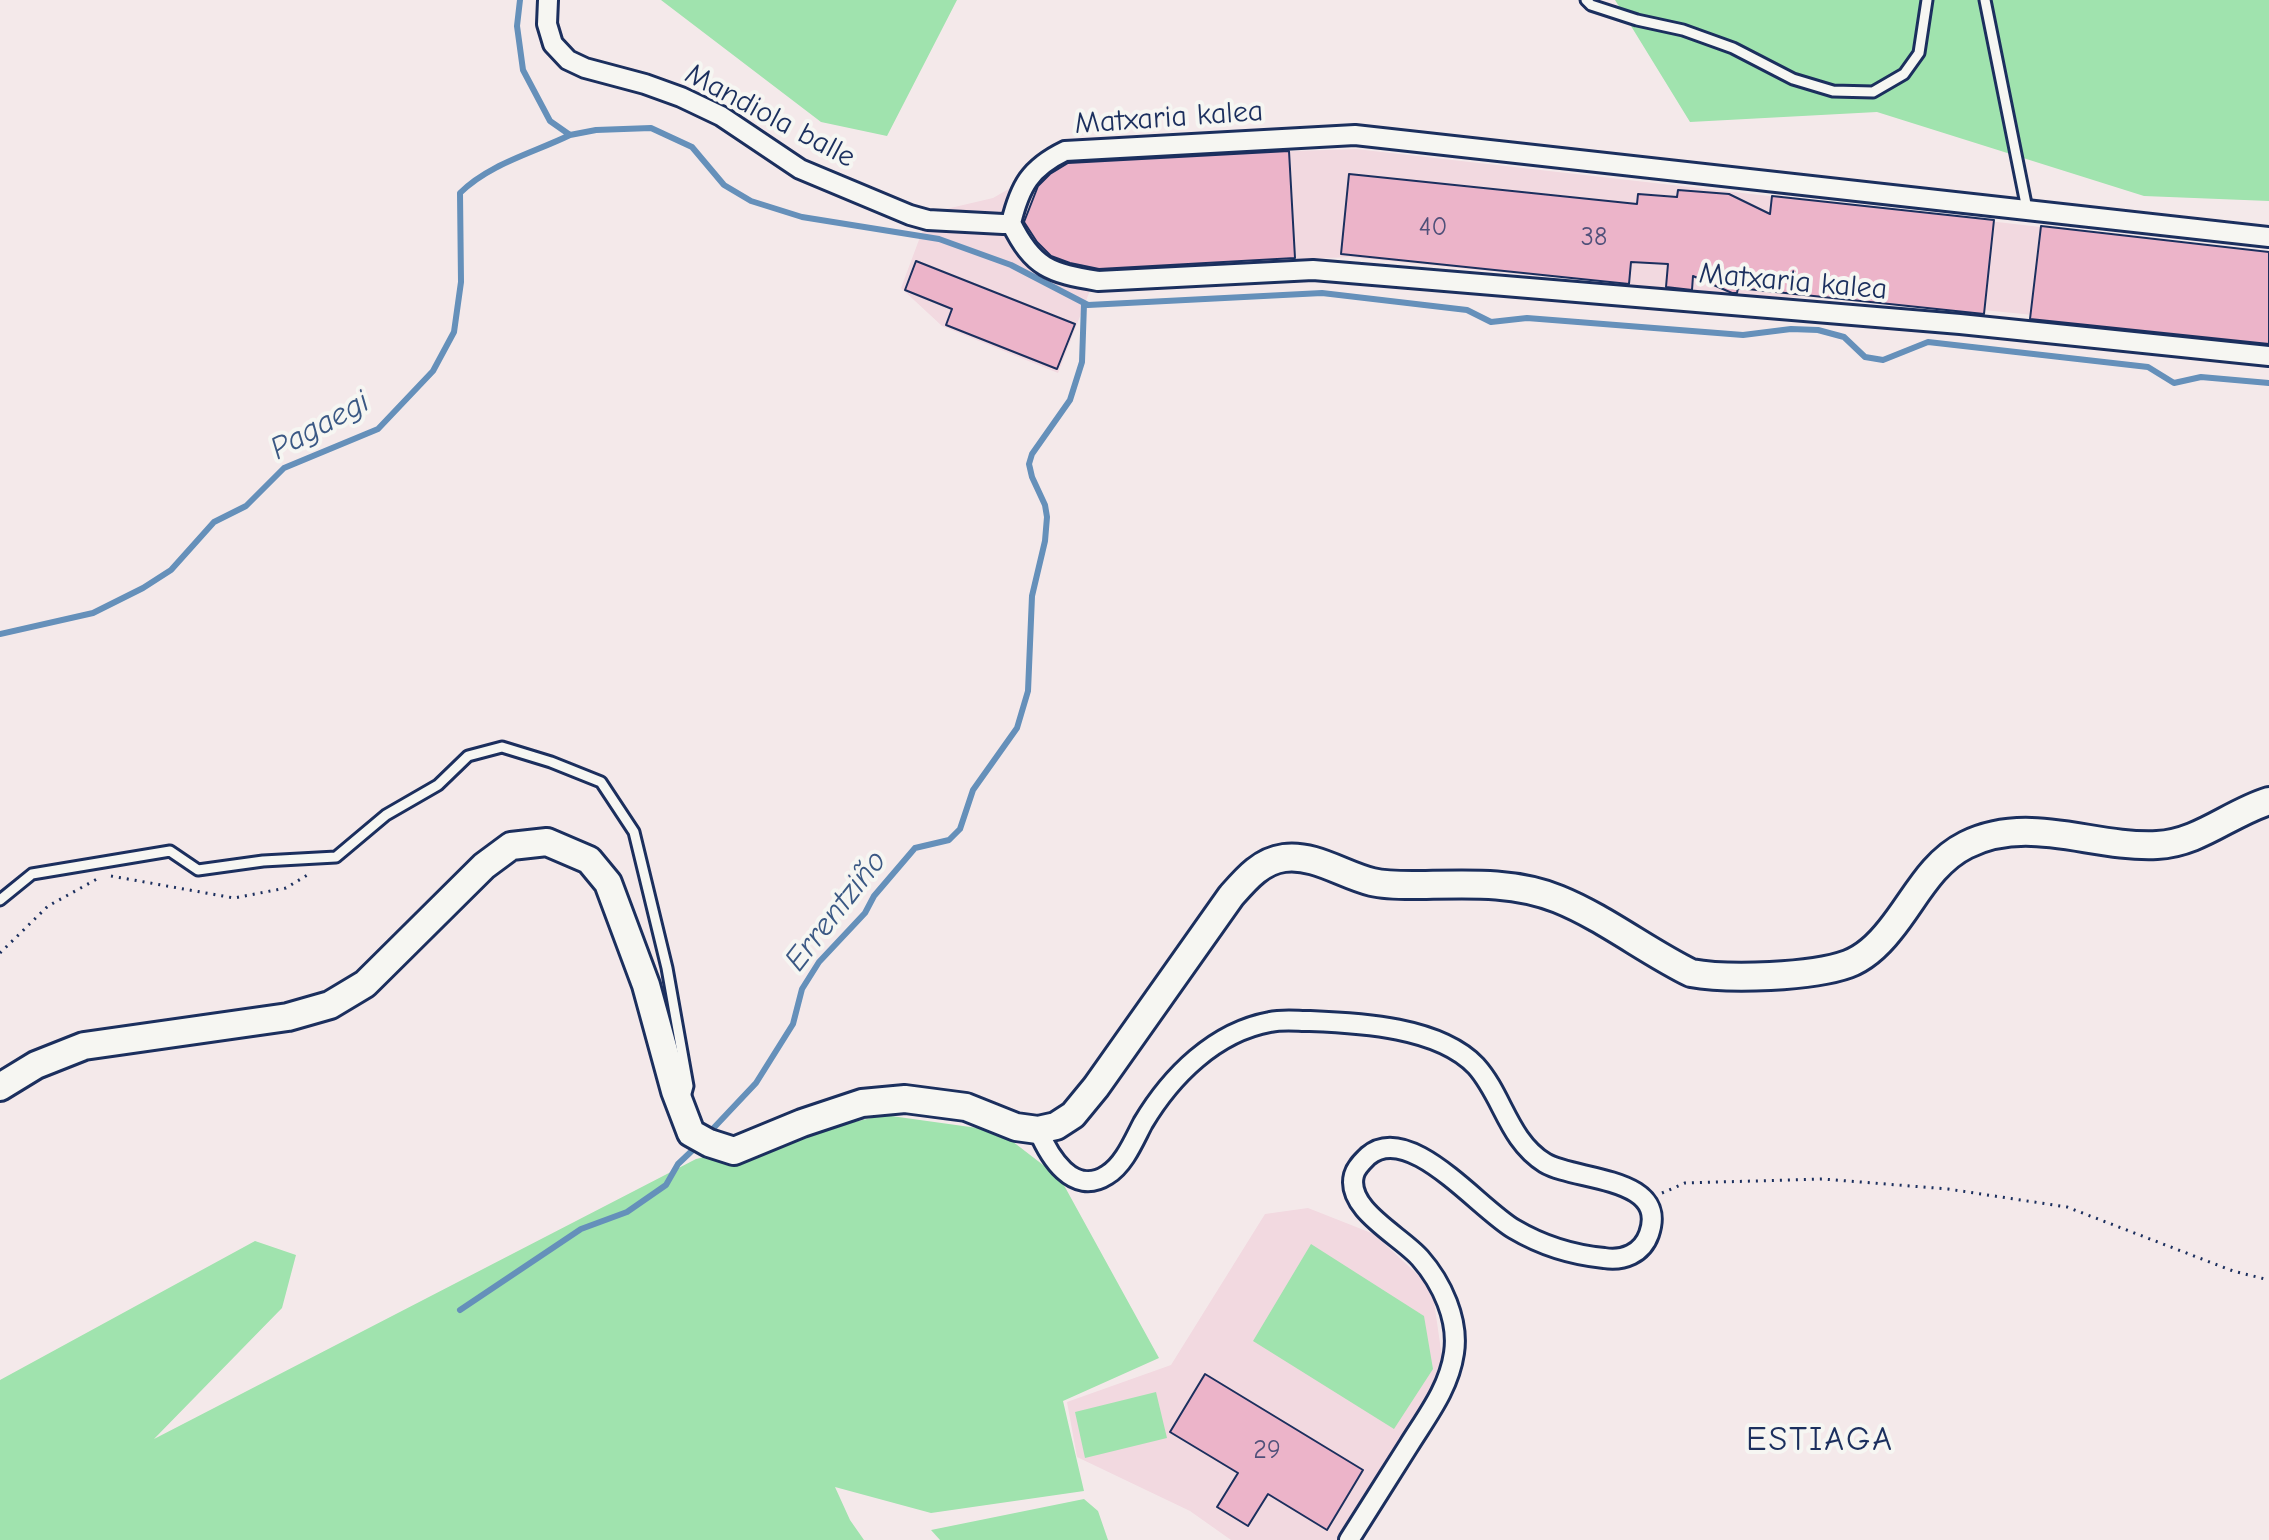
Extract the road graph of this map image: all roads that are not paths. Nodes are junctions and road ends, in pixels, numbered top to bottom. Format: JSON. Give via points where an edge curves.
{"nodes":[{"id":1,"x":548,"y":0,"type":"edge"},
{"id":2,"x":1586,"y":0,"type":"edge"},
{"id":3,"x":1927,"y":0,"type":"edge"},
{"id":4,"x":1985,"y":0,"type":"edge"},
{"id":5,"x":2027,"y":209,"type":"junction"},
{"id":6,"x":1011,"y":223,"type":"junction"},
{"id":7,"x":2269,"y":237,"type":"edge"},
{"id":8,"x":2269,"y":356,"type":"edge"},
{"id":9,"x":2269,"y":801,"type":"edge"},
{"id":10,"x":0,"y":900,"type":"edge"},
{"id":11,"x":0,"y":1087,"type":"edge"},
{"id":12,"x":683,"y":1108,"type":"junction"},
{"id":13,"x":1038,"y":1130,"type":"junction"},
{"id":14,"x":1349,"y":1540,"type":"edge"}],
"edges":[{"from":1,"to":6,"type":"street","name":"Mandiola balle","via":[[553,44],[568,60],[681,97],[721,116],[800,169],[910,215]]},
{"from":2,"to":3,"type":"lane","via":[[1733,48],[1793,79],[1833,91],[1873,92],[1904,74],[1919,53]]},
{"from":4,"to":5,"type":"lane"},
{"from":5,"to":6,"type":"street","name":"Matxaria kalea","via":[[1355,135],[1065,151],[1034,171],[1019,191]]},
{"from":5,"to":7,"type":"street","name":"Matxaria kalea"},
{"from":6,"to":8,"type":"street","name":"Matxaria kalea","via":[[1023,248],[1043,266],[1098,281],[1313,270],[1960,324]]},
{"from":9,"to":13,"type":"street","via":[[2183,841],[2159,845],[2049,831],[1991,835],[1938,866],[1891,930],[1851,963],[1758,976],[1691,973],[1559,899],[1522,887],[1371,882],[1306,859],[1284,858],[1264,864],[1231,896],[1073,1115]]},
{"from":10,"to":12,"type":"lane","via":[[32,874],[170,851],[198,870],[336,857],[386,815],[438,785],[468,756],[502,747],[601,782],[634,832],[688,1086]]},
{"from":11,"to":12,"type":"street","via":[[84,1046],[288,1017],[330,1005],[365,984],[484,866],[511,846],[547,842],[589,860],[608,883]]},
{"from":12,"to":13,"type":"street","via":[[691,1133],[734,1151],[862,1103],[905,1099],[966,1107]]},
{"from":13,"to":14,"type":"street","via":[[1057,1167],[1073,1177],[1103,1178],[1116,1168],[1178,1076],[1211,1046],[1242,1028],[1276,1020],[1354,1023],[1443,1044],[1474,1064],[1524,1146],[1544,1162],[1567,1173],[1620,1183],[1645,1201],[1650,1232],[1642,1247],[1628,1257],[1585,1256],[1509,1226],[1409,1149],[1376,1149],[1361,1162],[1354,1175],[1355,1195],[1370,1216],[1423,1260],[1443,1291],[1454,1324],[1455,1350],[1446,1385]]}]}
